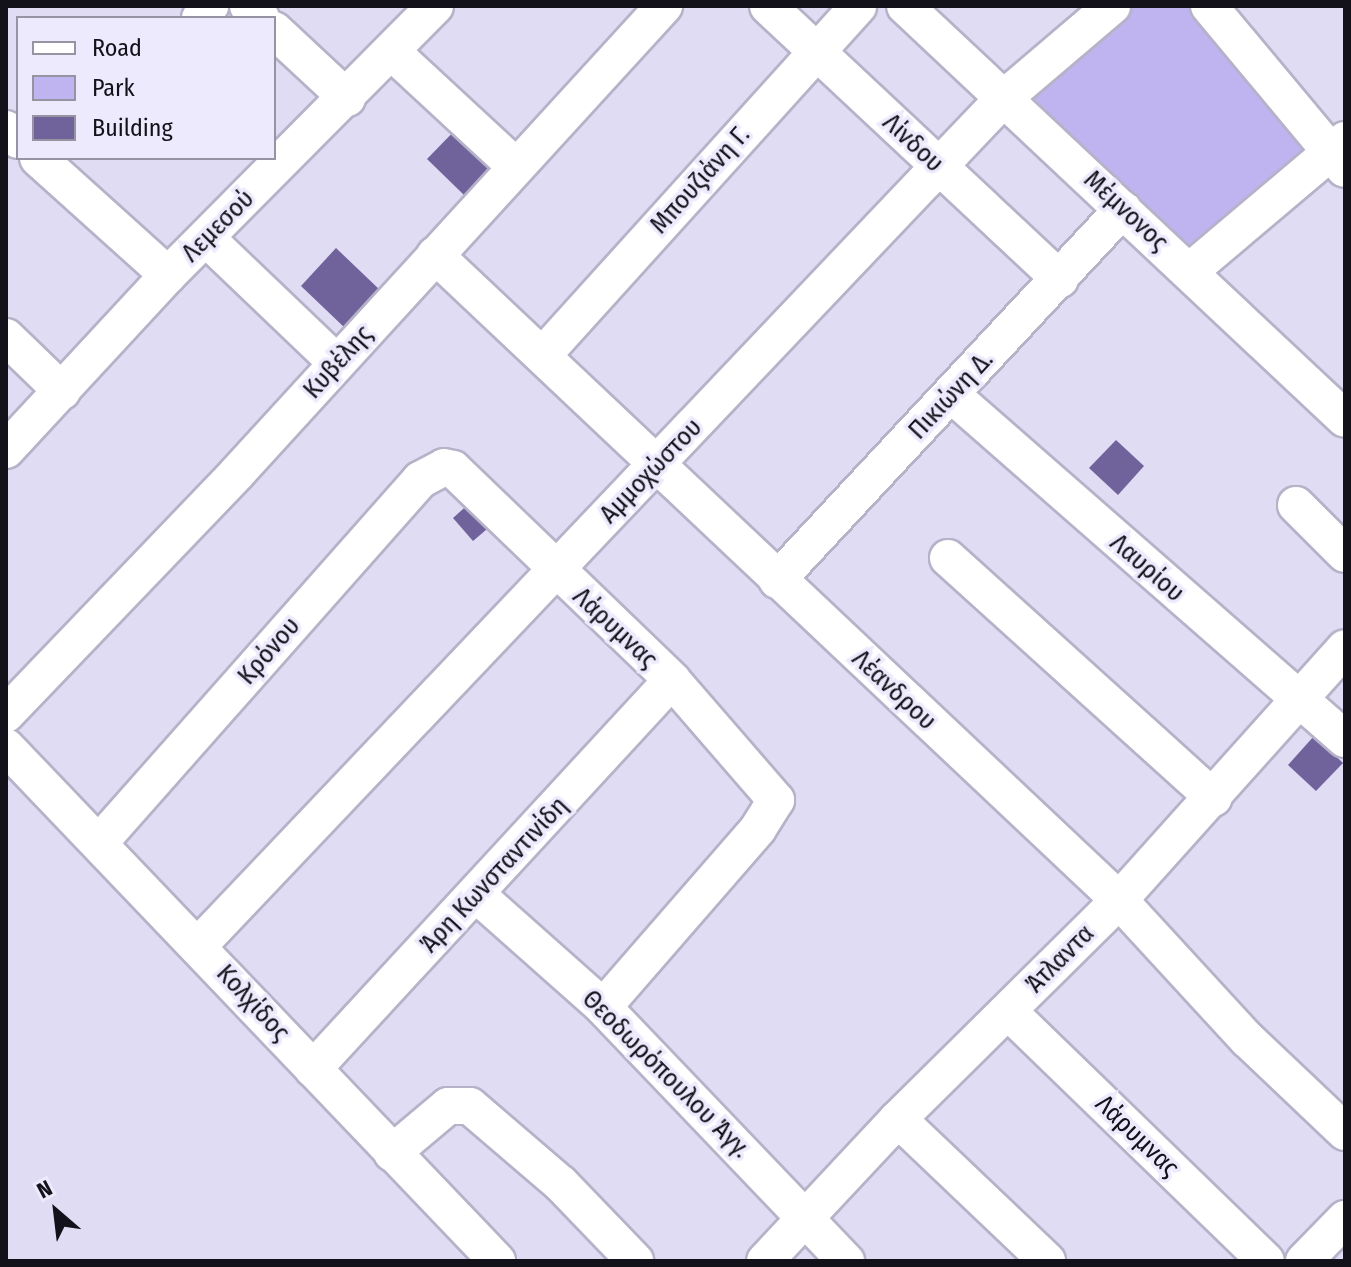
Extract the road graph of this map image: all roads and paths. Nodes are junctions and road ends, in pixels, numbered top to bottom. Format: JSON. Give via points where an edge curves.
{"nodes":[{"id":1,"x":435,"y":6,"type":"edge"},
{"id":2,"x":664,"y":6,"type":"edge"},
{"id":3,"x":768,"y":6,"type":"edge"},
{"id":4,"x":858,"y":6,"type":"edge"},
{"id":5,"x":905,"y":6,"type":"edge"},
{"id":6,"x":1112,"y":6,"type":"edge"},
{"id":7,"x":1209,"y":6,"type":"edge"},
{"id":8,"x":276,"y":32,"type":"edge"},
{"id":9,"x":816,"y":50,"type":"junction"},
{"id":10,"x":392,"y":52,"type":"junction"},
{"id":11,"x":347,"y":98,"type":"junction"},
{"id":12,"x":1004,"y":98,"type":"junction"},
{"id":13,"x":1340,"y":154,"type":"edge"},
{"id":14,"x":55,"y":164,"type":"edge"},
{"id":15,"x":516,"y":167,"type":"junction"},
{"id":16,"x":938,"y":167,"type":"junction"},
{"id":17,"x":1123,"y":209,"type":"junction"},
{"id":18,"x":206,"y":238,"type":"junction"},
{"id":19,"x":435,"y":255,"type":"junction"},
{"id":20,"x":1190,"y":271,"type":"junction"},
{"id":21,"x":168,"y":275,"type":"junction"},
{"id":22,"x":1060,"y":279,"type":"junction"},
{"id":23,"x":6,"y":337,"type":"edge"},
{"id":24,"x":543,"y":355,"type":"junction"},
{"id":25,"x":337,"y":363,"type":"junction"},
{"id":26,"x":62,"y":391,"type":"junction"},
{"id":27,"x":952,"y":395,"type":"junction"},
{"id":28,"x":1345,"y":419,"type":"edge"},
{"id":29,"x":6,"y":450,"type":"edge"},
{"id":30,"x":658,"y":466,"type":"junction"},
{"id":31,"x":444,"y":467,"type":"joint"},
{"id":32,"x":1296,"y":505,"type":"dead end"},
{"id":33,"x":1345,"y":554,"type":"edge"},
{"id":34,"x":948,"y":558,"type":"dead end"},
{"id":35,"x":553,"y":571,"type":"junction"},
{"id":36,"x":777,"y":580,"type":"junction"},
{"id":37,"x":1345,"y":648,"type":"edge"},
{"id":38,"x":672,"y":680,"type":"junction"},
{"id":39,"x":1299,"y":699,"type":"junction"},
{"id":40,"x":6,"y":714,"type":"edge"},
{"id":41,"x":1345,"y":739,"type":"edge"},
{"id":42,"x":6,"y":747,"type":"edge"},
{"id":43,"x":1214,"y":798,"type":"junction"},
{"id":44,"x":99,"y":843,"type":"junction"},
{"id":45,"x":477,"y":895,"type":"junction"},
{"id":46,"x":1119,"y":900,"type":"junction"},
{"id":47,"x":199,"y":945,"type":"junction"},
{"id":48,"x":603,"y":1007,"type":"junction"},
{"id":49,"x":1008,"y":1011,"type":"junction"},
{"id":50,"x":313,"y":1069,"type":"junction"},
{"id":51,"x":898,"y":1119,"type":"junction"},
{"id":52,"x":1345,"y":1132,"type":"edge"},
{"id":53,"x":392,"y":1153,"type":"junction"},
{"id":54,"x":807,"y":1216,"type":"junction"},
{"id":55,"x":1345,"y":1219,"type":"edge"},
{"id":56,"x":497,"y":1261,"type":"edge"},
{"id":57,"x":635,"y":1261,"type":"edge"},
{"id":58,"x":765,"y":1261,"type":"edge"},
{"id":59,"x":846,"y":1261,"type":"edge"},
{"id":60,"x":1047,"y":1261,"type":"edge"},
{"id":61,"x":1266,"y":1261,"type":"edge"},
{"id":62,"x":1304,"y":1261,"type":"edge"}],
"edges":[{"from":1,"to":10,"type":"street","name":"Λεμεσού"},
{"from":2,"to":15,"type":"street","name":"Κυβέλης"},
{"from":3,"to":9,"type":"street","name":"Λίνδου"},
{"from":4,"to":9,"type":"street","name":"Μπουζιάνη Γ."},
{"from":5,"to":12,"type":"street","name":"Μέμνονος"},
{"from":6,"to":12,"type":"street","name":"Αμμοχώστου"},
{"from":7,"to":13,"type":"street"},
{"from":8,"to":11,"type":"street"},
{"from":9,"to":16,"type":"street","name":"Λίνδου"},
{"from":9,"to":24,"type":"street","name":"Μπουζιάνη Γ."},
{"from":10,"to":11,"type":"street","name":"Λεμεσού"},
{"from":10,"to":15,"type":"street"},
{"from":11,"to":18,"type":"street","name":"Λεμεσού"},
{"from":12,"to":16,"type":"street","name":"Αμμοχώστου"},
{"from":12,"to":17,"type":"street","name":"Μέμνονος"},
{"from":13,"to":20,"type":"street"},
{"from":14,"to":21,"type":"street"},
{"from":15,"to":19,"type":"street","name":"Κυβέλης"},
{"from":16,"to":22,"type":"street","name":"Λίνδου"},
{"from":16,"to":30,"type":"street","name":"Αμμοχώστου"},
{"from":17,"to":20,"type":"street","name":"Μέμνονος"},
{"from":17,"to":22,"type":"street","name":"Πικιώνη Δ."},
{"from":18,"to":21,"type":"street","name":"Λεμεσού"},
{"from":18,"to":25,"type":"street"},
{"from":19,"to":24,"type":"street","name":"Λέανδρου"},
{"from":19,"to":25,"type":"street","name":"Κυβέλης"},
{"from":20,"to":28,"type":"street","name":"Μέμνονος"},
{"from":21,"to":26,"type":"street","name":"Λεμεσού"},
{"from":22,"to":27,"type":"street","name":"Πικιώνη Δ."},
{"from":23,"to":26,"type":"street"},
{"from":24,"to":30,"type":"street","name":"Λέανδρου"},
{"from":25,"to":40,"type":"street","name":"Κυβέλης"},
{"from":26,"to":29,"type":"street","name":"Λεμεσού"},
{"from":27,"to":36,"type":"street","name":"Πικιώνη Δ."},
{"from":27,"to":39,"type":"street","name":"Λαυρίου"},
{"from":30,"to":35,"type":"street","name":"Αμμοχώστου"},
{"from":30,"to":36,"type":"street","name":"Λέανδρου"},
{"from":31,"to":35,"type":"street","name":"Λάρυμνας","via":[[461,475]]},
{"from":31,"to":44,"type":"street","name":"Κρόνου","via":[[420,480]]},
{"from":32,"to":33,"type":"street"},
{"from":34,"to":43,"type":"street"},
{"from":35,"to":38,"type":"street","name":"Λάρυμνας"},
{"from":35,"to":47,"type":"street","name":"Αμμοχώστου"},
{"from":36,"to":46,"type":"street","name":"Λέανδρου"},
{"from":37,"to":39,"type":"street","name":"Άτλαντα"},
{"from":38,"to":45,"type":"street","name":"Άρη Κωνσταντινίδη"},
{"from":38,"to":48,"type":"street","name":"Λάρυμνας","via":[[776,800],[758,829]]},
{"from":39,"to":41,"type":"street","name":"Λαυρίου"},
{"from":39,"to":43,"type":"street","name":"Άτλαντα"},
{"from":42,"to":44,"type":"street","name":"Κολχίδος"},
{"from":43,"to":46,"type":"street","name":"Άτλαντα"},
{"from":44,"to":47,"type":"street","name":"Κολχίδος"},
{"from":45,"to":48,"type":"street","name":"Θεοδωρόπουλου Άγγ."},
{"from":45,"to":50,"type":"street","name":"Άρη Κωνσταντινίδη"},
{"from":46,"to":49,"type":"street","name":"Άτλαντα"},
{"from":46,"to":52,"type":"street","name":"Λέανδρου","via":[[1247,1039]]},
{"from":47,"to":50,"type":"street","name":"Κολχίδος"},
{"from":48,"to":54,"type":"street","name":"Θεοδωρόπουλου Άγγ."},
{"from":49,"to":51,"type":"street","name":"Άτλαντα"},
{"from":49,"to":61,"type":"street","name":"Λάρυμνας"},
{"from":50,"to":53,"type":"street","name":"Κολχίδος"},
{"from":51,"to":54,"type":"street","name":"Άτλαντα"},
{"from":51,"to":60,"type":"street"},
{"from":53,"to":56,"type":"street","name":"Κολχίδος"},
{"from":53,"to":57,"type":"street","via":[[448,1106],[470,1106],[561,1184]]},
{"from":54,"to":58,"type":"street","name":"Άτλαντα"},
{"from":54,"to":59,"type":"street","name":"Θεοδωρόπουλου Άγγ."},
{"from":55,"to":62,"type":"street"}]}
